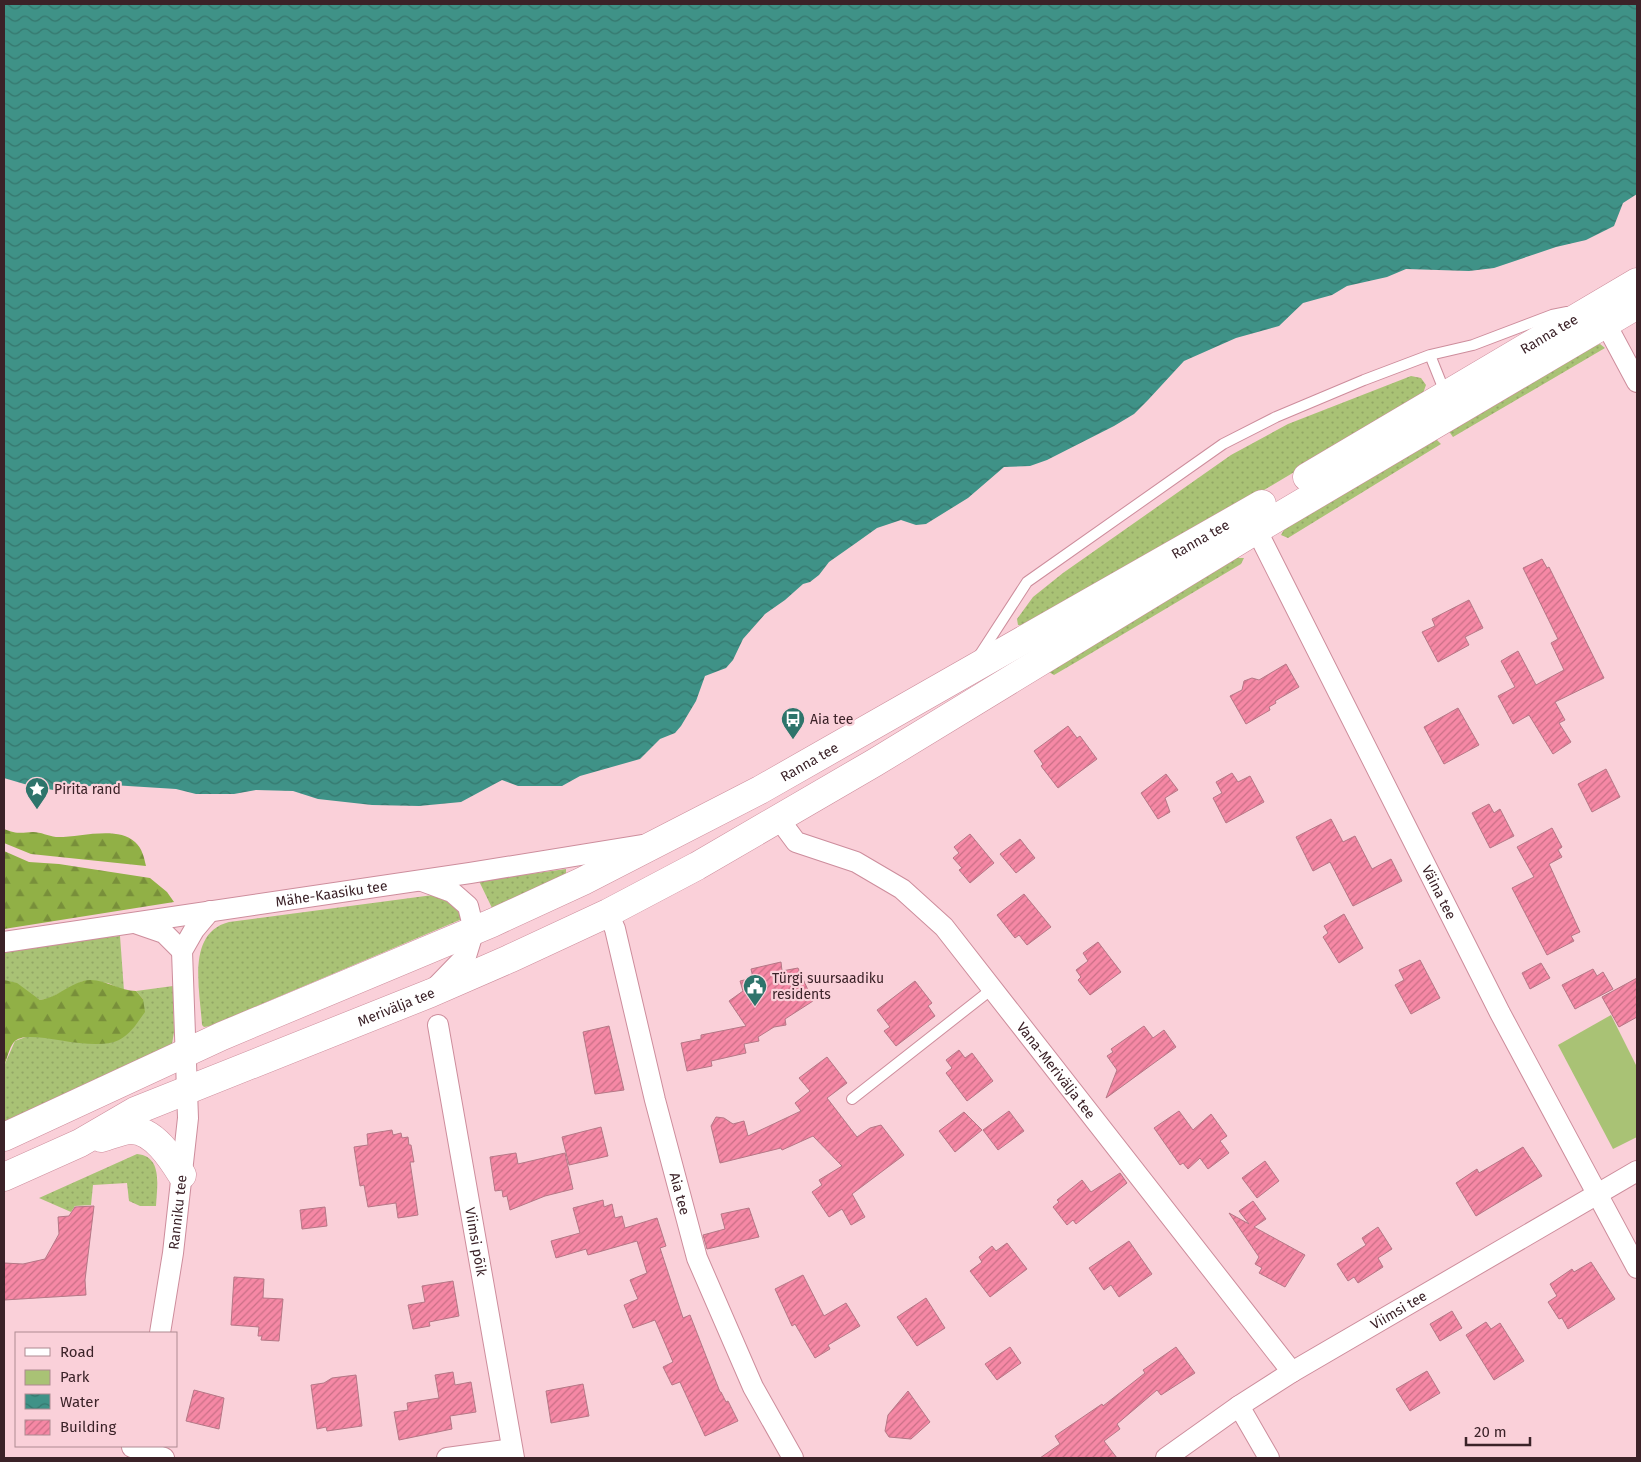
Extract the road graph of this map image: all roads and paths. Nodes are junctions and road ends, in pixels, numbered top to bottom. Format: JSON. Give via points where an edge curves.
{"nodes":[{"id":1,"x":1637,"y":282,"type":"edge"},
{"id":2,"x":1637,"y":305,"type":"edge"},
{"id":3,"x":1600,"y":314,"type":"junction"},
{"id":4,"x":1430,"y":355,"type":"junction"},
{"id":5,"x":1637,"y":382,"type":"edge"},
{"id":6,"x":1450,"y":402,"type":"junction"},
{"id":7,"x":1252,"y":521,"type":"junction"},
{"id":8,"x":970,"y":669,"type":"junction"},
{"id":9,"x":780,"y":819,"type":"junction"},
{"id":10,"x":660,"y":842,"type":"junction"},
{"id":11,"x":422,"y":880,"type":"junction"},
{"id":12,"x":210,"y":911,"type":"junction"},
{"id":13,"x":608,"y":913,"type":"junction"},
{"id":14,"x":134,"y":922,"type":"junction"},
{"id":15,"x":474,"y":930,"type":"junction"},
{"id":16,"x":4,"y":942,"type":"edge"},
{"id":17,"x":182,"y":951,"type":"junction"},
{"id":18,"x":992,"y":989,"type":"junction"},
{"id":19,"x":431,"y":992,"type":"junction"},
{"id":20,"x":438,"y":1025,"type":"dead end"},
{"id":21,"x":186,"y":1054,"type":"junction"},
{"id":22,"x":188,"y":1090,"type":"junction"},
{"id":23,"x":852,"y":1099,"type":"dead end"},
{"id":24,"x":4,"y":1137,"type":"edge"},
{"id":25,"x":80,"y":1143,"type":"junction"},
{"id":26,"x":1637,"y":1172,"type":"edge"},
{"id":27,"x":182,"y":1175,"type":"junction"},
{"id":28,"x":4,"y":1177,"type":"edge"},
{"id":29,"x":1598,"y":1193,"type":"junction"},
{"id":30,"x":1637,"y":1268,"type":"edge"},
{"id":31,"x":160,"y":1332,"type":"edge"},
{"id":32,"x":1292,"y":1372,"type":"junction"},
{"id":33,"x":1239,"y":1406,"type":"junction"},
{"id":34,"x":131,"y":1450,"type":"edge"},
{"id":35,"x":513,"y":1454,"type":"edge"},
{"id":36,"x":164,"y":1458,"type":"edge"},
{"id":37,"x":447,"y":1458,"type":"edge"},
{"id":38,"x":793,"y":1458,"type":"edge"},
{"id":39,"x":1166,"y":1458,"type":"edge"},
{"id":40,"x":1269,"y":1458,"type":"edge"}],
"edges":[{"from":1,"to":3,"type":"main road","name":"Ranna tee"},
{"from":2,"to":3,"type":"main road","name":"Ranna tee"},
{"from":3,"to":4,"type":"lane","via":[[1552,315],[1473,345]]},
{"from":3,"to":5,"type":"street"},
{"from":3,"to":6,"type":"main road","name":"Ranna tee"},
{"from":4,"to":6,"type":"lane"},
{"from":4,"to":8,"type":"lane","via":[[1276,416],[1223,444],[1028,582]]},
{"from":6,"to":7,"type":"main road","name":"Ranna tee"},
{"from":7,"to":8,"type":"main road","name":"Ranna tee"},
{"from":7,"to":9,"type":"main road","name":"Ranna tee"},
{"from":7,"to":29,"type":"street","name":"Väina tee","via":[[1500,1013]]},
{"from":8,"to":10,"type":"main road","name":"Ranna tee","via":[[760,790]]},
{"from":9,"to":13,"type":"main road","name":"Merivälja tee"},
{"from":9,"to":18,"type":"street","name":"Vana-Merivälja tee","via":[[796,842],[856,862],[902,889],[944,927]]},
{"from":10,"to":11,"type":"street","name":"Mähe-Kaasiku tee"},
{"from":10,"to":15,"type":"main road"},
{"from":11,"to":12,"type":"street","name":"Mähe-Kaasiku tee"},
{"from":11,"to":15,"type":"street","via":[[452,892],[468,906]]},
{"from":12,"to":14,"type":"street","name":"Mähe-Kaasiku tee"},
{"from":12,"to":17,"type":"street"},
{"from":13,"to":19,"type":"main road","name":"Merivälja tee"},
{"from":13,"to":38,"type":"street","name":"Aia tee","via":[[615,929],[655,1100],[697,1258],[753,1387]]},
{"from":14,"to":16,"type":"street","name":"Mähe-Kaasiku tee"},
{"from":14,"to":17,"type":"street","via":[[164,933]]},
{"from":15,"to":19,"type":"street","via":[[466,956]]},
{"from":15,"to":21,"type":"main road"},
{"from":17,"to":21,"type":"street","name":"Ranniku tee"},
{"from":18,"to":23,"type":"lane"},
{"from":18,"to":32,"type":"street","name":"Vana-Merivälja tee"},
{"from":19,"to":22,"type":"main road","name":"Merivälja tee"},
{"from":20,"to":35,"type":"street","name":"Viimsi põik"},
{"from":21,"to":22,"type":"street","name":"Ranniku tee"},
{"from":21,"to":24,"type":"main road"},
{"from":22,"to":25,"type":"main road","name":"Merivälja tee","via":[[135,1111]]},
{"from":22,"to":27,"type":"street","name":"Ranniku tee"},
{"from":25,"to":27,"type":"main road","via":[[132,1130],[168,1151]]},
{"from":25,"to":28,"type":"main road","name":"Merivälja tee"},
{"from":26,"to":29,"type":"street","name":"Viimsi tee"},
{"from":27,"to":31,"type":"street","name":"Ranniku tee"},
{"from":29,"to":30,"type":"street","name":"Väina tee"},
{"from":29,"to":32,"type":"street","name":"Viimsi tee"},
{"from":32,"to":33,"type":"street","name":"Viimsi tee"},
{"from":33,"to":39,"type":"street","name":"Viimsi tee"},
{"from":33,"to":40,"type":"street"},
{"from":34,"to":36,"type":"street"},
{"from":35,"to":37,"type":"street"}]}
